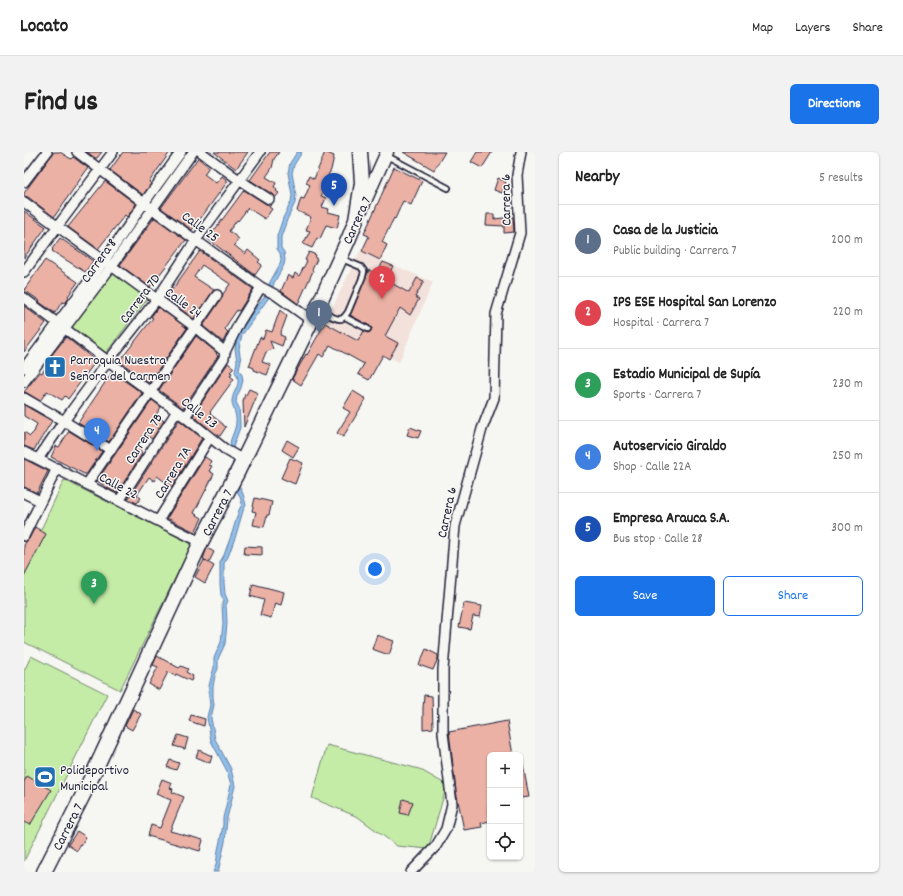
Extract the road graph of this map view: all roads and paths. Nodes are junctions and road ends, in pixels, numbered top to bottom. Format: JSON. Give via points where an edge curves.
{"nodes":[{"id":1,"x":47,"y":152,"type":"edge"},
{"id":2,"x":77,"y":152,"type":"edge"},
{"id":3,"x":114,"y":152,"type":"edge"},
{"id":4,"x":181,"y":152,"type":"edge"},
{"id":5,"x":193,"y":152,"type":"edge"},
{"id":6,"x":201,"y":152,"type":"edge"},
{"id":7,"x":260,"y":152,"type":"edge"},
{"id":8,"x":360,"y":152,"type":"edge"},
{"id":9,"x":521,"y":152,"type":"edge"},
{"id":10,"x":386,"y":154,"type":"edge"},
{"id":11,"x":100,"y":169,"type":"junction"},
{"id":12,"x":239,"y":180,"type":"junction"},
{"id":13,"x":24,"y":182,"type":"edge"},
{"id":14,"x":448,"y":188,"type":"dead end"},
{"id":15,"x":269,"y":199,"type":"dead end"},
{"id":16,"x":24,"y":202,"type":"edge"},
{"id":17,"x":144,"y":203,"type":"junction"},
{"id":18,"x":152,"y":208,"type":"junction"},
{"id":19,"x":356,"y":220,"type":"junction"},
{"id":20,"x":57,"y":227,"type":"junction"},
{"id":21,"x":196,"y":240,"type":"junction"},
{"id":22,"x":340,"y":258,"type":"junction"},
{"id":23,"x":108,"y":264,"type":"junction"},
{"id":24,"x":24,"y":272,"type":"edge"},
{"id":25,"x":262,"y":288,"type":"junction"},
{"id":26,"x":217,"y":295,"type":"dead end"},
{"id":27,"x":24,"y":298,"type":"edge"},
{"id":28,"x":157,"y":299,"type":"junction"},
{"id":29,"x":314,"y":314,"type":"junction"},
{"id":30,"x":345,"y":317,"type":"junction"},
{"id":31,"x":61,"y":326,"type":"junction"},
{"id":32,"x":195,"y":327,"type":"junction"},
{"id":33,"x":368,"y":329,"type":"dead end"},
{"id":34,"x":224,"y":355,"type":"junction"},
{"id":35,"x":108,"y":361,"type":"junction"},
{"id":36,"x":24,"y":368,"type":"edge"},
{"id":37,"x":24,"y":382,"type":"edge"},
{"id":38,"x":150,"y":392,"type":"junction"},
{"id":39,"x":24,"y":398,"type":"edge"},
{"id":40,"x":177,"y":411,"type":"junction"},
{"id":41,"x":185,"y":417,"type":"junction"},
{"id":42,"x":64,"y":421,"type":"junction"},
{"id":43,"x":210,"y":437,"type":"junction"},
{"id":44,"x":111,"y":450,"type":"junction"},
{"id":45,"x":24,"y":452,"type":"edge"},
{"id":46,"x":38,"y":459,"type":"junction"},
{"id":47,"x":240,"y":463,"type":"junction"},
{"id":48,"x":57,"y":468,"type":"junction"},
{"id":49,"x":87,"y":484,"type":"junction"},
{"id":50,"x":24,"y":493,"type":"edge"},
{"id":51,"x":40,"y":501,"type":"junction"},
{"id":52,"x":119,"y":501,"type":"junction"},
{"id":53,"x":158,"y":521,"type":"junction"},
{"id":54,"x":26,"y":525,"type":"edge"},
{"id":55,"x":24,"y":536,"type":"edge"},
{"id":56,"x":201,"y":542,"type":"junction"},
{"id":57,"x":44,"y":872,"type":"edge"},
{"id":58,"x":412,"y":872,"type":"edge"}],
"edges":[{"from":1,"to":13,"type":"street"},
{"from":2,"to":11,"type":"street","name":"Calle 25"},
{"from":3,"to":11,"type":"street"},
{"from":4,"to":17,"type":"street","name":"Carrera 8"},
{"from":5,"to":18,"type":"street","name":"Carrera 8"},
{"from":6,"to":12,"type":"street"},
{"from":7,"to":12,"type":"street","name":"Carrera 7D"},
{"from":8,"to":19,"type":"main road","via":[[362,183]]},
{"from":9,"to":58,"type":"street","name":"Carrera 6","via":[[517,175],[520,233],[496,314],[494,398],[482,428],[455,526],[442,670],[443,733],[452,804],[446,829],[436,846]]},
{"from":10,"to":14,"type":"lane"},
{"from":10,"to":19,"type":"main road","name":"Carrera 7"},
{"from":11,"to":17,"type":"street","name":"Calle 25"},
{"from":11,"to":20,"type":"street"},
{"from":12,"to":15,"type":"street"},
{"from":12,"to":21,"type":"street","name":"Carrera 7D"},
{"from":16,"to":20,"type":"street","name":"Calle 24"},
{"from":17,"to":18,"type":"street","name":"Calle 25"},
{"from":17,"to":23,"type":"street","name":"Carrera 8"},
{"from":18,"to":21,"type":"street","name":"Calle 25"},
{"from":18,"to":23,"type":"street","name":"Carrera 8"},
{"from":19,"to":22,"type":"main road","name":"Carrera 7"},
{"from":20,"to":23,"type":"street","name":"Calle 24"},
{"from":20,"to":24,"type":"street"},
{"from":21,"to":25,"type":"street","name":"Calle 25"},
{"from":21,"to":28,"type":"street","name":"Carrera 7D"},
{"from":22,"to":29,"type":"main road","name":"Carrera 7"},
{"from":22,"to":30,"type":"lane","via":[[361,267],[364,271]]},
{"from":23,"to":28,"type":"street","name":"Calle 24"},
{"from":23,"to":31,"type":"street","name":"Carrera 8"},
{"from":25,"to":29,"type":"street","name":"Calle 25"},
{"from":25,"to":34,"type":"street","name":"Carrera 7B","via":[[239,323]]},
{"from":26,"to":32,"type":"street"},
{"from":27,"to":31,"type":"street","name":"Calle 23"},
{"from":28,"to":32,"type":"street","name":"Calle 24"},
{"from":28,"to":35,"type":"street","name":"Carrera 7D"},
{"from":29,"to":30,"type":"lane","via":[[336,319]]},
{"from":29,"to":47,"type":"main road","name":"Carrera 7"},
{"from":30,"to":33,"type":"lane"},
{"from":31,"to":35,"type":"street","name":"Calle 23"},
{"from":31,"to":36,"type":"street","name":"Carrera 8"},
{"from":31,"to":37,"type":"street","name":"Carrera 8"},
{"from":32,"to":34,"type":"street","name":"Calle 24"},
{"from":32,"to":38,"type":"street"},
{"from":34,"to":41,"type":"street","name":"Carrera 7B"},
{"from":35,"to":38,"type":"street","name":"Calle 23"},
{"from":35,"to":42,"type":"street","name":"Carrera 7D"},
{"from":38,"to":40,"type":"street","name":"Calle 23"},
{"from":38,"to":44,"type":"street"},
{"from":39,"to":42,"type":"street"},
{"from":40,"to":41,"type":"street","name":"Calle 23"},
{"from":40,"to":52,"type":"street","name":"Carrera 7B"},
{"from":41,"to":43,"type":"street","name":"Calle 23"},
{"from":42,"to":44,"type":"street"},
{"from":42,"to":46,"type":"street","name":"Carrera 7D"},
{"from":43,"to":47,"type":"street","name":"Calle 23"},
{"from":43,"to":53,"type":"street","name":"Carrera 7A"},
{"from":44,"to":49,"type":"street"},
{"from":45,"to":46,"type":"street","name":"Calle 22"},
{"from":46,"to":48,"type":"street","name":"Calle 22"},
{"from":47,"to":56,"type":"main road","name":"Carrera 7"},
{"from":48,"to":49,"type":"street","name":"Calle 22"},
{"from":48,"to":51,"type":"street"},
{"from":49,"to":52,"type":"street","name":"Calle 22"},
{"from":50,"to":51,"type":"street"},
{"from":51,"to":54,"type":"street"},
{"from":52,"to":53,"type":"street","name":"Calle 22"},
{"from":53,"to":56,"type":"street","name":"Calle 22"},
{"from":54,"to":55,"type":"street"},
{"from":56,"to":57,"type":"main road","name":"Carrera 7","via":[[87,787]]}]}
